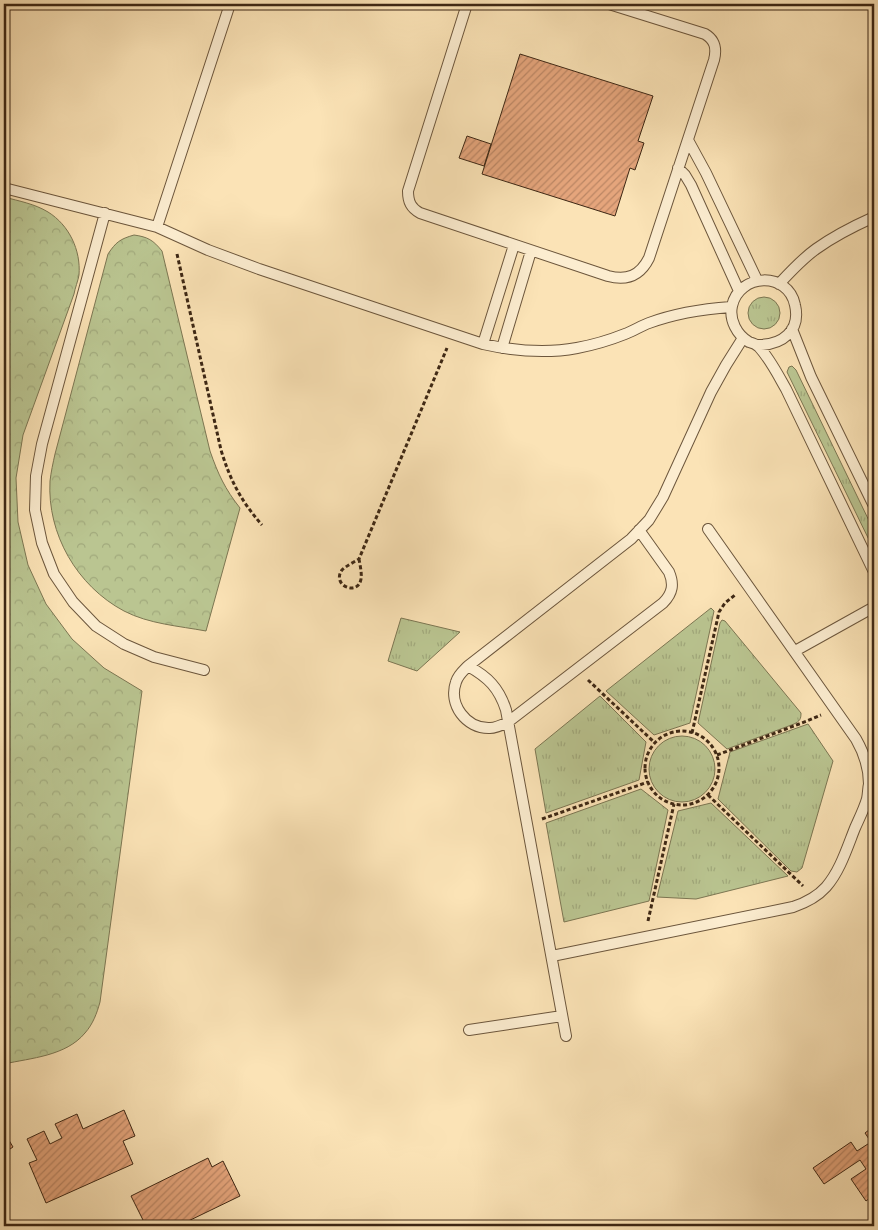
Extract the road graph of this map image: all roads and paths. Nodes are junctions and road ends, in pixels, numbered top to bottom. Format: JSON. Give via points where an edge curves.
{"nodes":[{"id":1,"x":230,"y":4,"type":"edge"},
{"id":2,"x":466,"y":4,"type":"edge"},
{"id":3,"x":609,"y":4,"type":"edge"},
{"id":4,"x":688,"y":140,"type":"junction"},
{"id":5,"x":678,"y":168,"type":"junction"},
{"id":6,"x":4,"y":188,"type":"edge"},
{"id":7,"x":106,"y":213,"type":"junction"},
{"id":8,"x":874,"y":217,"type":"edge"},
{"id":9,"x":157,"y":227,"type":"junction"},
{"id":10,"x":172,"y":234,"type":"junction"},
{"id":11,"x":514,"y":245,"type":"junction"},
{"id":12,"x":531,"y":250,"type":"junction"},
{"id":13,"x":757,"y":280,"type":"junction"},
{"id":14,"x":780,"y":284,"type":"junction"},
{"id":15,"x":739,"y":291,"type":"junction"},
{"id":16,"x":732,"y":307,"type":"junction"},
{"id":17,"x":792,"y":328,"type":"junction"},
{"id":18,"x":454,"y":334,"type":"junction"},
{"id":19,"x":743,"y":338,"type":"junction"},
{"id":20,"x":483,"y":344,"type":"junction"},
{"id":21,"x":758,"y":345,"type":"junction"},
{"id":22,"x":502,"y":348,"type":"junction"},
{"id":23,"x":874,"y":506,"type":"edge"},
{"id":24,"x":262,"y":525,"type":"dead end"},
{"id":25,"x":708,"y":529,"type":"dead end"},
{"id":26,"x":639,"y":530,"type":"junction"},
{"id":27,"x":359,"y":559,"type":"junction"},
{"id":28,"x":874,"y":572,"type":"edge"},
{"id":29,"x":748,"y":585,"type":"junction"},
{"id":30,"x":874,"y":608,"type":"edge"},
{"id":31,"x":795,"y":651,"type":"junction"},
{"id":32,"x":468,"y":666,"type":"junction"},
{"id":33,"x":577,"y":669,"type":"junction"},
{"id":34,"x":204,"y":670,"type":"dead end"},
{"id":35,"x":834,"y":707,"type":"junction"},
{"id":36,"x":508,"y":722,"type":"junction"},
{"id":37,"x":692,"y":732,"type":"junction"},
{"id":38,"x":655,"y":743,"type":"junction"},
{"id":39,"x":717,"y":755,"type":"junction"},
{"id":40,"x":648,"y":782,"type":"junction"},
{"id":41,"x":708,"y":795,"type":"junction"},
{"id":42,"x":674,"y":804,"type":"junction"},
{"id":43,"x":527,"y":825,"type":"junction"},
{"id":44,"x":814,"y":897,"type":"junction"},
{"id":45,"x":644,"y":938,"type":"junction"},
{"id":46,"x":552,"y":956,"type":"junction"},
{"id":47,"x":562,"y":1016,"type":"junction"},
{"id":48,"x":469,"y":1030,"type":"dead end"},
{"id":49,"x":566,"y":1036,"type":"dead end"}],
"edges":[{"from":1,"to":9,"type":"lane"},
{"from":2,"to":11,"type":"lane","via":[[408,198],[410,205],[420,214]]},
{"from":3,"to":4,"type":"lane","via":[[705,34],[714,42],[716,54]]},
{"from":4,"to":5,"type":"lane"},
{"from":4,"to":13,"type":"lane"},
{"from":5,"to":12,"type":"lane","via":[[646,266],[633,276],[617,278]]},
{"from":5,"to":15,"type":"lane","via":[[691,185]]},
{"from":6,"to":7,"type":"lane"},
{"from":7,"to":9,"type":"lane"},
{"from":7,"to":34,"type":"lane","via":[[42,444],[36,476],[35,510],[42,543],[54,574],[73,602],[96,626],[124,644],[154,657]]},
{"from":8,"to":14,"type":"lane","via":[[815,249]]},
{"from":9,"to":10,"type":"lane"},
{"from":10,"to":18,"type":"lane","via":[[259,270]]},
{"from":10,"to":24,"type":"path","via":[[223,459],[240,498]]},
{"from":11,"to":12,"type":"lane"},
{"from":11,"to":20,"type":"lane"},
{"from":12,"to":22,"type":"lane"},
{"from":13,"to":14,"type":"lane"},
{"from":13,"to":15,"type":"lane"},
{"from":14,"to":17,"type":"lane","via":[[795,303],[796,316]]},
{"from":15,"to":16,"type":"lane"},
{"from":16,"to":19,"type":"lane","via":[[732,318]]},
{"from":16,"to":22,"type":"lane","via":[[676,315],[576,348],[527,352]]},
{"from":17,"to":21,"type":"lane","via":[[778,342]]},
{"from":17,"to":23,"type":"lane","via":[[811,377]]},
{"from":18,"to":20,"type":"lane"},
{"from":18,"to":27,"type":"path"},
{"from":19,"to":21,"type":"lane"},
{"from":19,"to":26,"type":"lane","via":[[711,392],[663,497]]},
{"from":20,"to":22,"type":"lane"},
{"from":21,"to":28,"type":"lane","via":[[786,389]]},
{"from":25,"to":29,"type":"lane"},
{"from":26,"to":32,"type":"lane"},
{"from":26,"to":33,"type":"lane","via":[[670,572],[671,593],[663,604]]},
{"from":27,"to":27,"type":"path","via":[[340,576],[346,587],[359,585],[362,578]]},
{"from":29,"to":31,"type":"lane"},
{"from":29,"to":37,"type":"path","via":[[719,612]]},
{"from":30,"to":31,"type":"lane"},
{"from":31,"to":35,"type":"lane"},
{"from":32,"to":36,"type":"lane","via":[[496,688]]},
{"from":32,"to":36,"type":"lane","via":[[456,681],[454,691],[458,710],[480,727],[490,728]]},
{"from":33,"to":36,"type":"lane"},
{"from":33,"to":38,"type":"path"},
{"from":35,"to":39,"type":"path","via":[[807,721]]},
{"from":35,"to":44,"type":"lane","via":[[863,753],[869,783],[867,799],[839,867]]},
{"from":36,"to":43,"type":"lane"},
{"from":37,"to":38,"type":"path","via":[[676,731]]},
{"from":37,"to":39,"type":"path","via":[[707,741]]},
{"from":38,"to":40,"type":"path","via":[[645,766]]},
{"from":39,"to":41,"type":"path","via":[[719,772]]},
{"from":40,"to":42,"type":"path","via":[[661,799]]},
{"from":40,"to":43,"type":"path"},
{"from":41,"to":42,"type":"path","via":[[692,804]]},
{"from":41,"to":44,"type":"path"},
{"from":42,"to":45,"type":"path"},
{"from":43,"to":46,"type":"lane"},
{"from":44,"to":45,"type":"lane","via":[[793,907]]},
{"from":45,"to":46,"type":"lane"},
{"from":46,"to":47,"type":"lane"},
{"from":47,"to":48,"type":"lane"},
{"from":47,"to":49,"type":"lane"}]}
